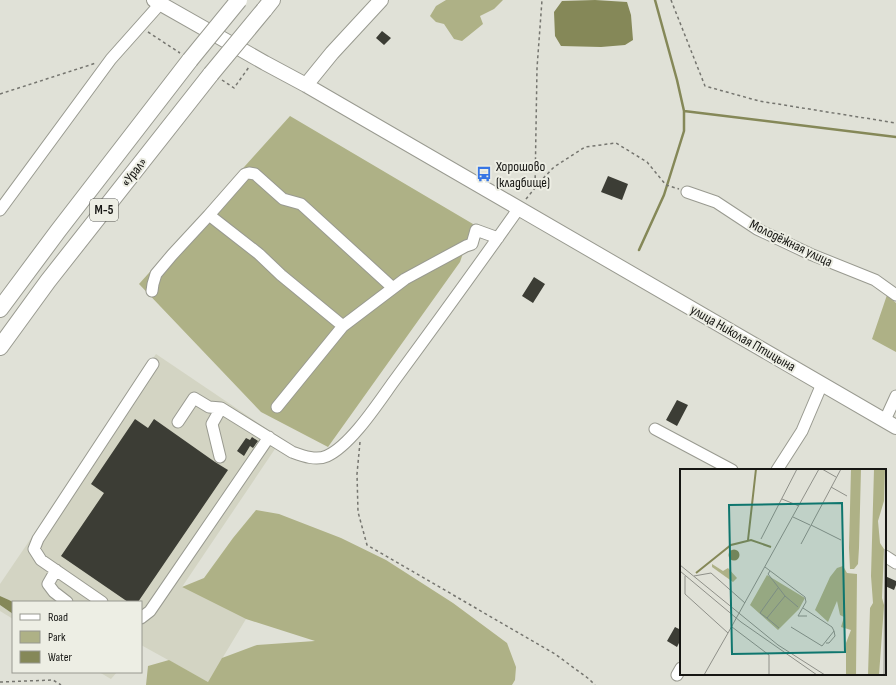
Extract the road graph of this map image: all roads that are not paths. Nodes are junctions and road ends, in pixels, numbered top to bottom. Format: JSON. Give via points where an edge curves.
{"nodes":[{"id":1,"x":239,"y":0,"type":"edge"},
{"id":2,"x":380,"y":0,"type":"edge"},
{"id":3,"x":157,"y":2,"type":"edge"},
{"id":4,"x":268,"y":5,"type":"edge"},
{"id":5,"x":306,"y":85,"type":"junction"},
{"id":6,"x":687,"y":192,"type":"dead end"},
{"id":7,"x":519,"y":208,"type":"junction"},
{"id":8,"x":0,"y":210,"type":"edge"},
{"id":9,"x":209,"y":215,"type":"junction"},
{"id":10,"x":498,"y":238,"type":"junction"},
{"id":11,"x":392,"y":288,"type":"junction"},
{"id":12,"x":152,"y":291,"type":"dead end"},
{"id":13,"x":896,"y":295,"type":"edge"},
{"id":14,"x":0,"y":309,"type":"edge"},
{"id":15,"x":343,"y":326,"type":"junction"},
{"id":16,"x":0,"y":347,"type":"edge"},
{"id":17,"x":153,"y":364,"type":"dead end"},
{"id":18,"x":822,"y":384,"type":"junction"},
{"id":19,"x":896,"y":396,"type":"edge"},
{"id":20,"x":277,"y":407,"type":"dead end"},
{"id":21,"x":221,"y":408,"type":"junction"},
{"id":22,"x":178,"y":422,"type":"dead end"},
{"id":23,"x":891,"y":424,"type":"edge"},
{"id":24,"x":655,"y":429,"type":"dead end"},
{"id":25,"x":269,"y":437,"type":"junction"},
{"id":26,"x":220,"y":457,"type":"dead end"},
{"id":27,"x":730,"y":469,"type":"edge"},
{"id":28,"x":778,"y":469,"type":"edge"},
{"id":29,"x":886,"y":557,"type":"edge"},
{"id":30,"x":896,"y":563,"type":"edge"},
{"id":31,"x":56,"y":570,"type":"junction"},
{"id":32,"x":66,"y":601,"type":"edge"},
{"id":33,"x":101,"y":601,"type":"edge"},
{"id":34,"x":142,"y":617,"type":"edge"}],
"edges":[{"from":1,"to":14,"type":"highway","name":"«Урал»","number":"М-5","bridge":true,"via":[[190,60]]},
{"from":2,"to":5,"type":"main road"},
{"from":3,"to":5,"type":"main road","name":"улица Николая Птицына"},
{"from":3,"to":8,"type":"street","via":[[111,59]]},
{"from":4,"to":16,"type":"highway","name":"«Урал»","number":"М-5","bridge":true,"via":[[48,281]]},
{"from":5,"to":7,"type":"main road","name":"улица Николая Птицына"},
{"from":6,"to":13,"type":"street","name":"Молодёжная улица","via":[[716,202],[758,229],[810,254],[875,280]]},
{"from":7,"to":10,"type":"street"},
{"from":7,"to":18,"type":"main road","name":"улица Николая Птицына"},
{"from":9,"to":11,"type":"street","via":[[245,174],[255,174],[283,199],[301,204]]},
{"from":9,"to":12,"type":"street","via":[[156,274]]},
{"from":9,"to":15,"type":"street"},
{"from":10,"to":11,"type":"street","via":[[476,230],[472,244]]},
{"from":10,"to":25,"type":"street","via":[[361,426],[336,451],[326,457],[304,456],[292,452]]},
{"from":11,"to":15,"type":"street"},
{"from":15,"to":20,"type":"street"},
{"from":17,"to":31,"type":"street","via":[[38,539],[34,549],[41,560]]},
{"from":18,"to":23,"type":"main road","name":"улица Николая Птицына"},
{"from":18,"to":28,"type":"street","via":[[802,431]]},
{"from":19,"to":23,"type":"street"},
{"from":21,"to":22,"type":"street","via":[[209,407],[194,398]]},
{"from":21,"to":25,"type":"street"},
{"from":21,"to":26,"type":"street","via":[[212,424]]},
{"from":24,"to":27,"type":"street"},
{"from":25,"to":34,"type":"street","via":[[150,611]]},
{"from":29,"to":30,"type":"street"},
{"from":31,"to":32,"type":"street","via":[[48,584]]},
{"from":31,"to":33,"type":"street"}]}
